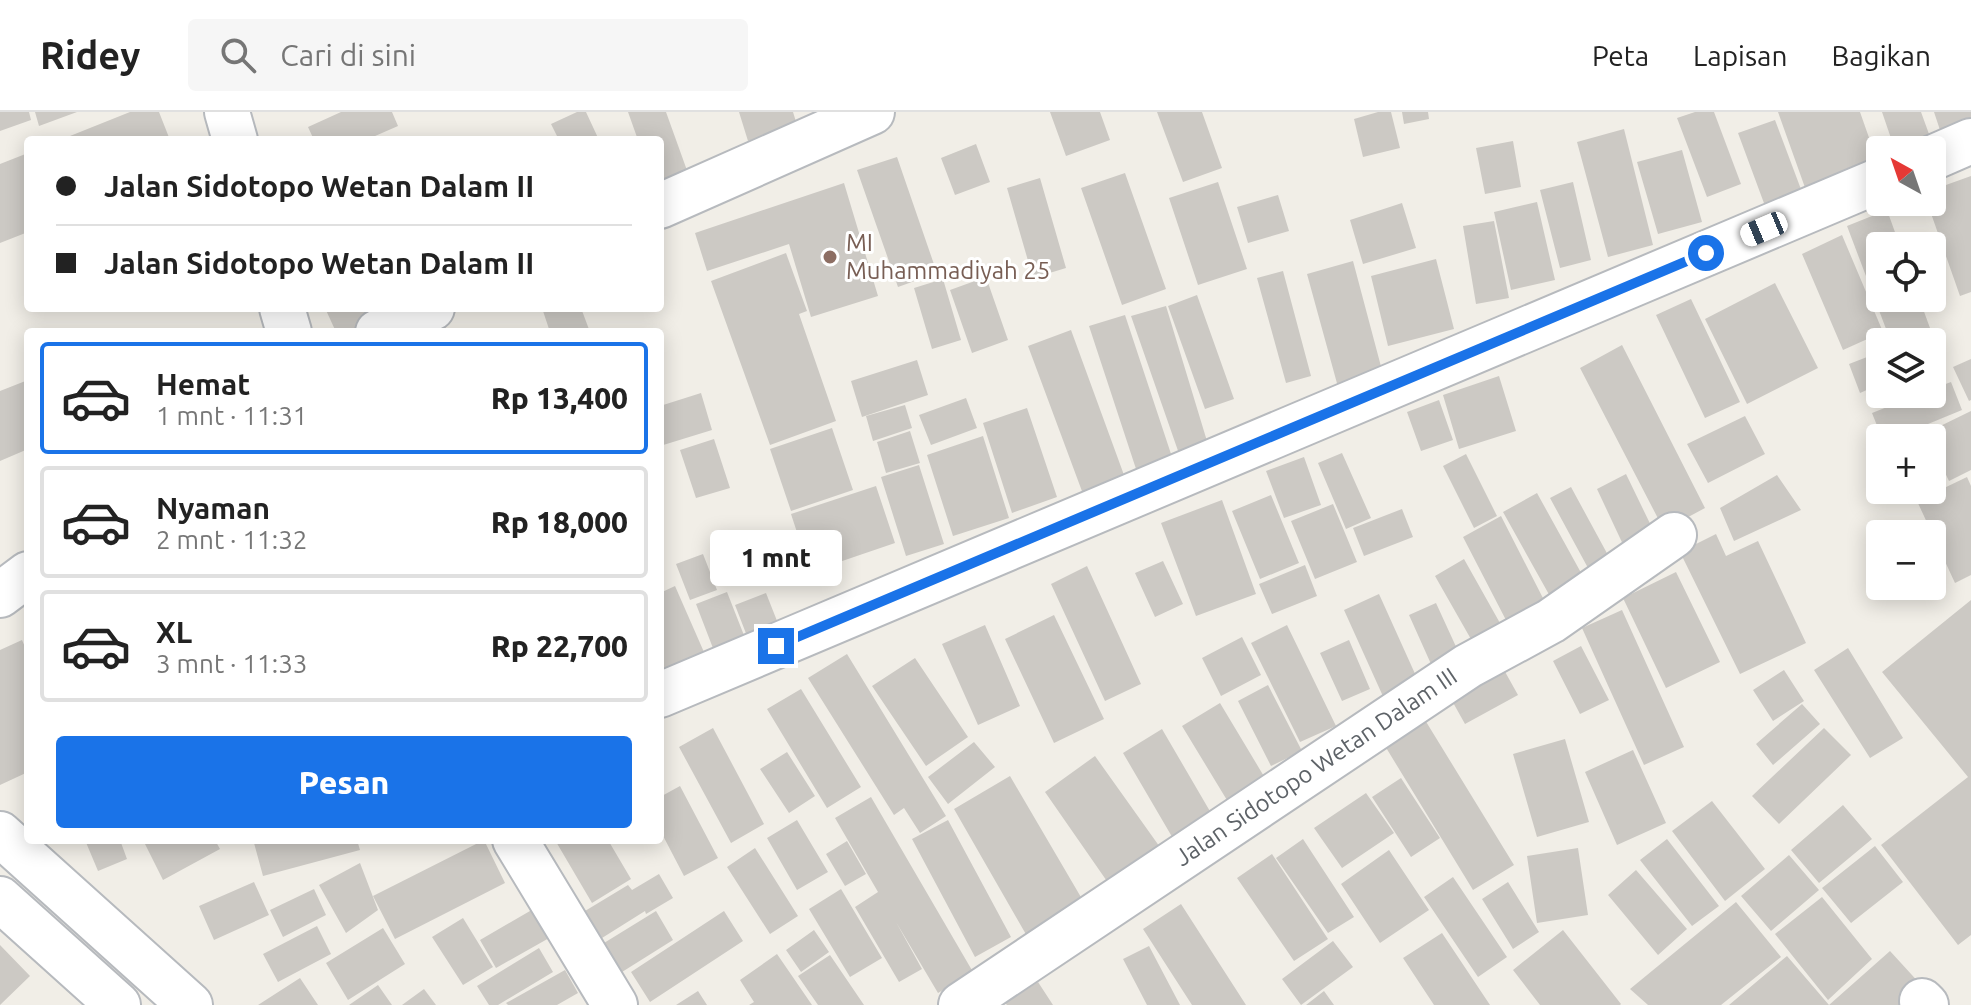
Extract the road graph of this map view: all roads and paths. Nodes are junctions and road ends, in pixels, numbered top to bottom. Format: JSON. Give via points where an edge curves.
{"nodes":[{"id":1,"x":227,"y":112,"type":"edge"},
{"id":2,"x":872,"y":112,"type":"edge"},
{"id":3,"x":234,"y":136,"type":"edge"},
{"id":4,"x":1971,"y":141,"type":"edge"},
{"id":5,"x":1946,"y":152,"type":"edge"},
{"id":6,"x":1866,"y":186,"type":"edge"},
{"id":7,"x":664,"y":204,"type":"edge"},
{"id":8,"x":423,"y":312,"type":"edge"},
{"id":9,"x":387,"y":328,"type":"edge"},
{"id":10,"x":1674,"y":535,"type":"dead end"},
{"id":11,"x":24,"y":577,"type":"edge"},
{"id":12,"x":0,"y":595,"type":"edge"},
{"id":13,"x":664,"y":693,"type":"edge"},
{"id":14,"x":0,"y":834,"type":"edge"},
{"id":15,"x":517,"y":844,"type":"edge"},
{"id":16,"x":0,"y":899,"type":"edge"},
{"id":17,"x":118,"y":1005,"type":"edge"},
{"id":18,"x":190,"y":1005,"type":"edge"},
{"id":19,"x":615,"y":1005,"type":"edge"},
{"id":20,"x":961,"y":1005,"type":"edge"}],
"edges":[{"from":1,"to":3,"type":"street"},
{"from":2,"to":7,"type":"street"},
{"from":4,"to":5,"type":"street"},
{"from":6,"to":13,"type":"street"},
{"from":8,"to":9,"type":"street"},
{"from":10,"to":20,"type":"street","name":"Jalan Sidotopo Wetan Dalam III","via":[[1551,621],[1468,666]]},
{"from":11,"to":12,"type":"street"},
{"from":14,"to":18,"type":"street"},
{"from":15,"to":19,"type":"street"},
{"from":16,"to":17,"type":"street"}]}
